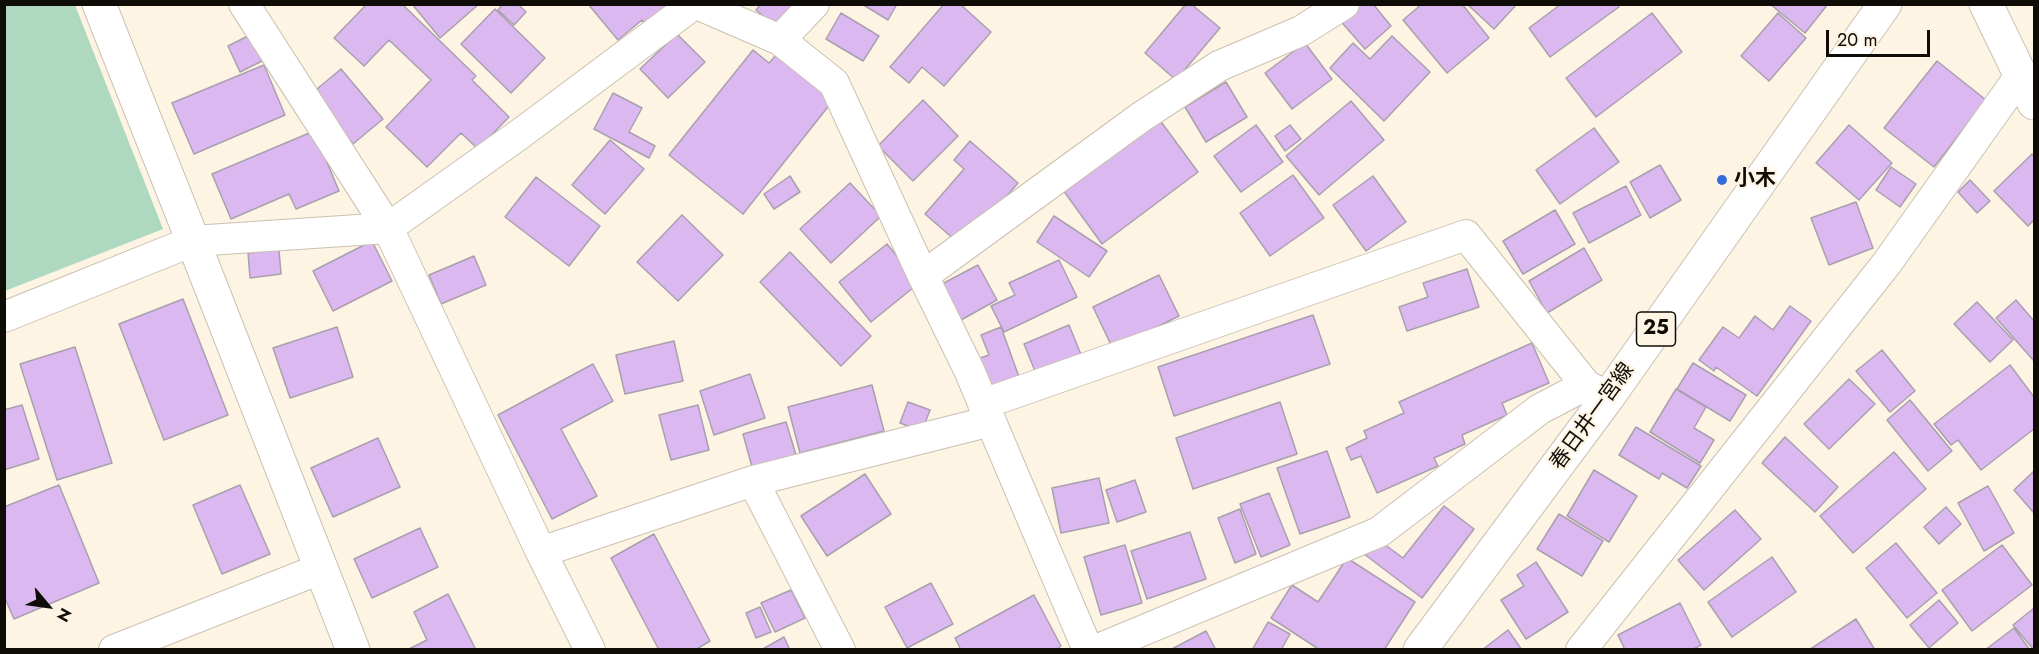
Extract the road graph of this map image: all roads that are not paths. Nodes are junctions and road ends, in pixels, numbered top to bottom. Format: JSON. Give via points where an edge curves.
{"nodes":[{"id":1,"x":99,"y":4,"type":"edge"},
{"id":2,"x":244,"y":4,"type":"edge"},
{"id":3,"x":696,"y":4,"type":"edge"},
{"id":4,"x":814,"y":4,"type":"edge"},
{"id":5,"x":1344,"y":4,"type":"edge"},
{"id":6,"x":1885,"y":4,"type":"edge"},
{"id":7,"x":1986,"y":4,"type":"edge"},
{"id":8,"x":780,"y":40,"type":"junction"},
{"id":9,"x":2027,"y":90,"type":"edge"},
{"id":10,"x":388,"y":228,"type":"junction"},
{"id":11,"x":194,"y":241,"type":"junction"},
{"id":12,"x":923,"y":276,"type":"junction"},
{"id":13,"x":4,"y":317,"type":"edge"},
{"id":14,"x":1597,"y":391,"type":"junction"},
{"id":15,"x":987,"y":412,"type":"junction"},
{"id":16,"x":753,"y":481,"type":"junction"},
{"id":17,"x":541,"y":552,"type":"junction"},
{"id":18,"x":320,"y":569,"type":"junction"},
{"id":19,"x":114,"y":650,"type":"edge"},
{"id":20,"x":352,"y":650,"type":"edge"},
{"id":21,"x":590,"y":650,"type":"edge"},
{"id":22,"x":840,"y":650,"type":"edge"},
{"id":23,"x":1088,"y":650,"type":"edge"},
{"id":24,"x":1096,"y":650,"type":"edge"},
{"id":25,"x":1420,"y":650,"type":"edge"},
{"id":26,"x":1581,"y":650,"type":"edge"}],
"edges":[{"from":1,"to":11,"type":"main road"},
{"from":2,"to":10,"type":"street"},
{"from":3,"to":8,"type":"street"},
{"from":3,"to":10,"type":"street"},
{"from":4,"to":8,"type":"street"},
{"from":5,"to":12,"type":"street","via":[[1301,31],[1219,66],[1141,117]]},
{"from":6,"to":14,"type":"main road","name":"春日井一宮線","number":"25"},
{"from":7,"to":9,"type":"main road"},
{"from":8,"to":12,"type":"street","via":[[834,83]]},
{"from":9,"to":26,"type":"street"},
{"from":10,"to":11,"type":"street"},
{"from":10,"to":17,"type":"street"},
{"from":11,"to":13,"type":"street"},
{"from":11,"to":18,"type":"main road"},
{"from":12,"to":15,"type":"street"},
{"from":14,"to":15,"type":"street","via":[[1466,235]]},
{"from":14,"to":24,"type":"street","via":[[1540,409],[1379,532]]},
{"from":14,"to":25,"type":"main road","name":"春日井一宮線","number":"25"},
{"from":15,"to":16,"type":"street"},
{"from":15,"to":23,"type":"street"},
{"from":16,"to":17,"type":"street"},
{"from":16,"to":22,"type":"street"},
{"from":17,"to":21,"type":"street"},
{"from":18,"to":19,"type":"street"},
{"from":18,"to":20,"type":"main road"}]}
